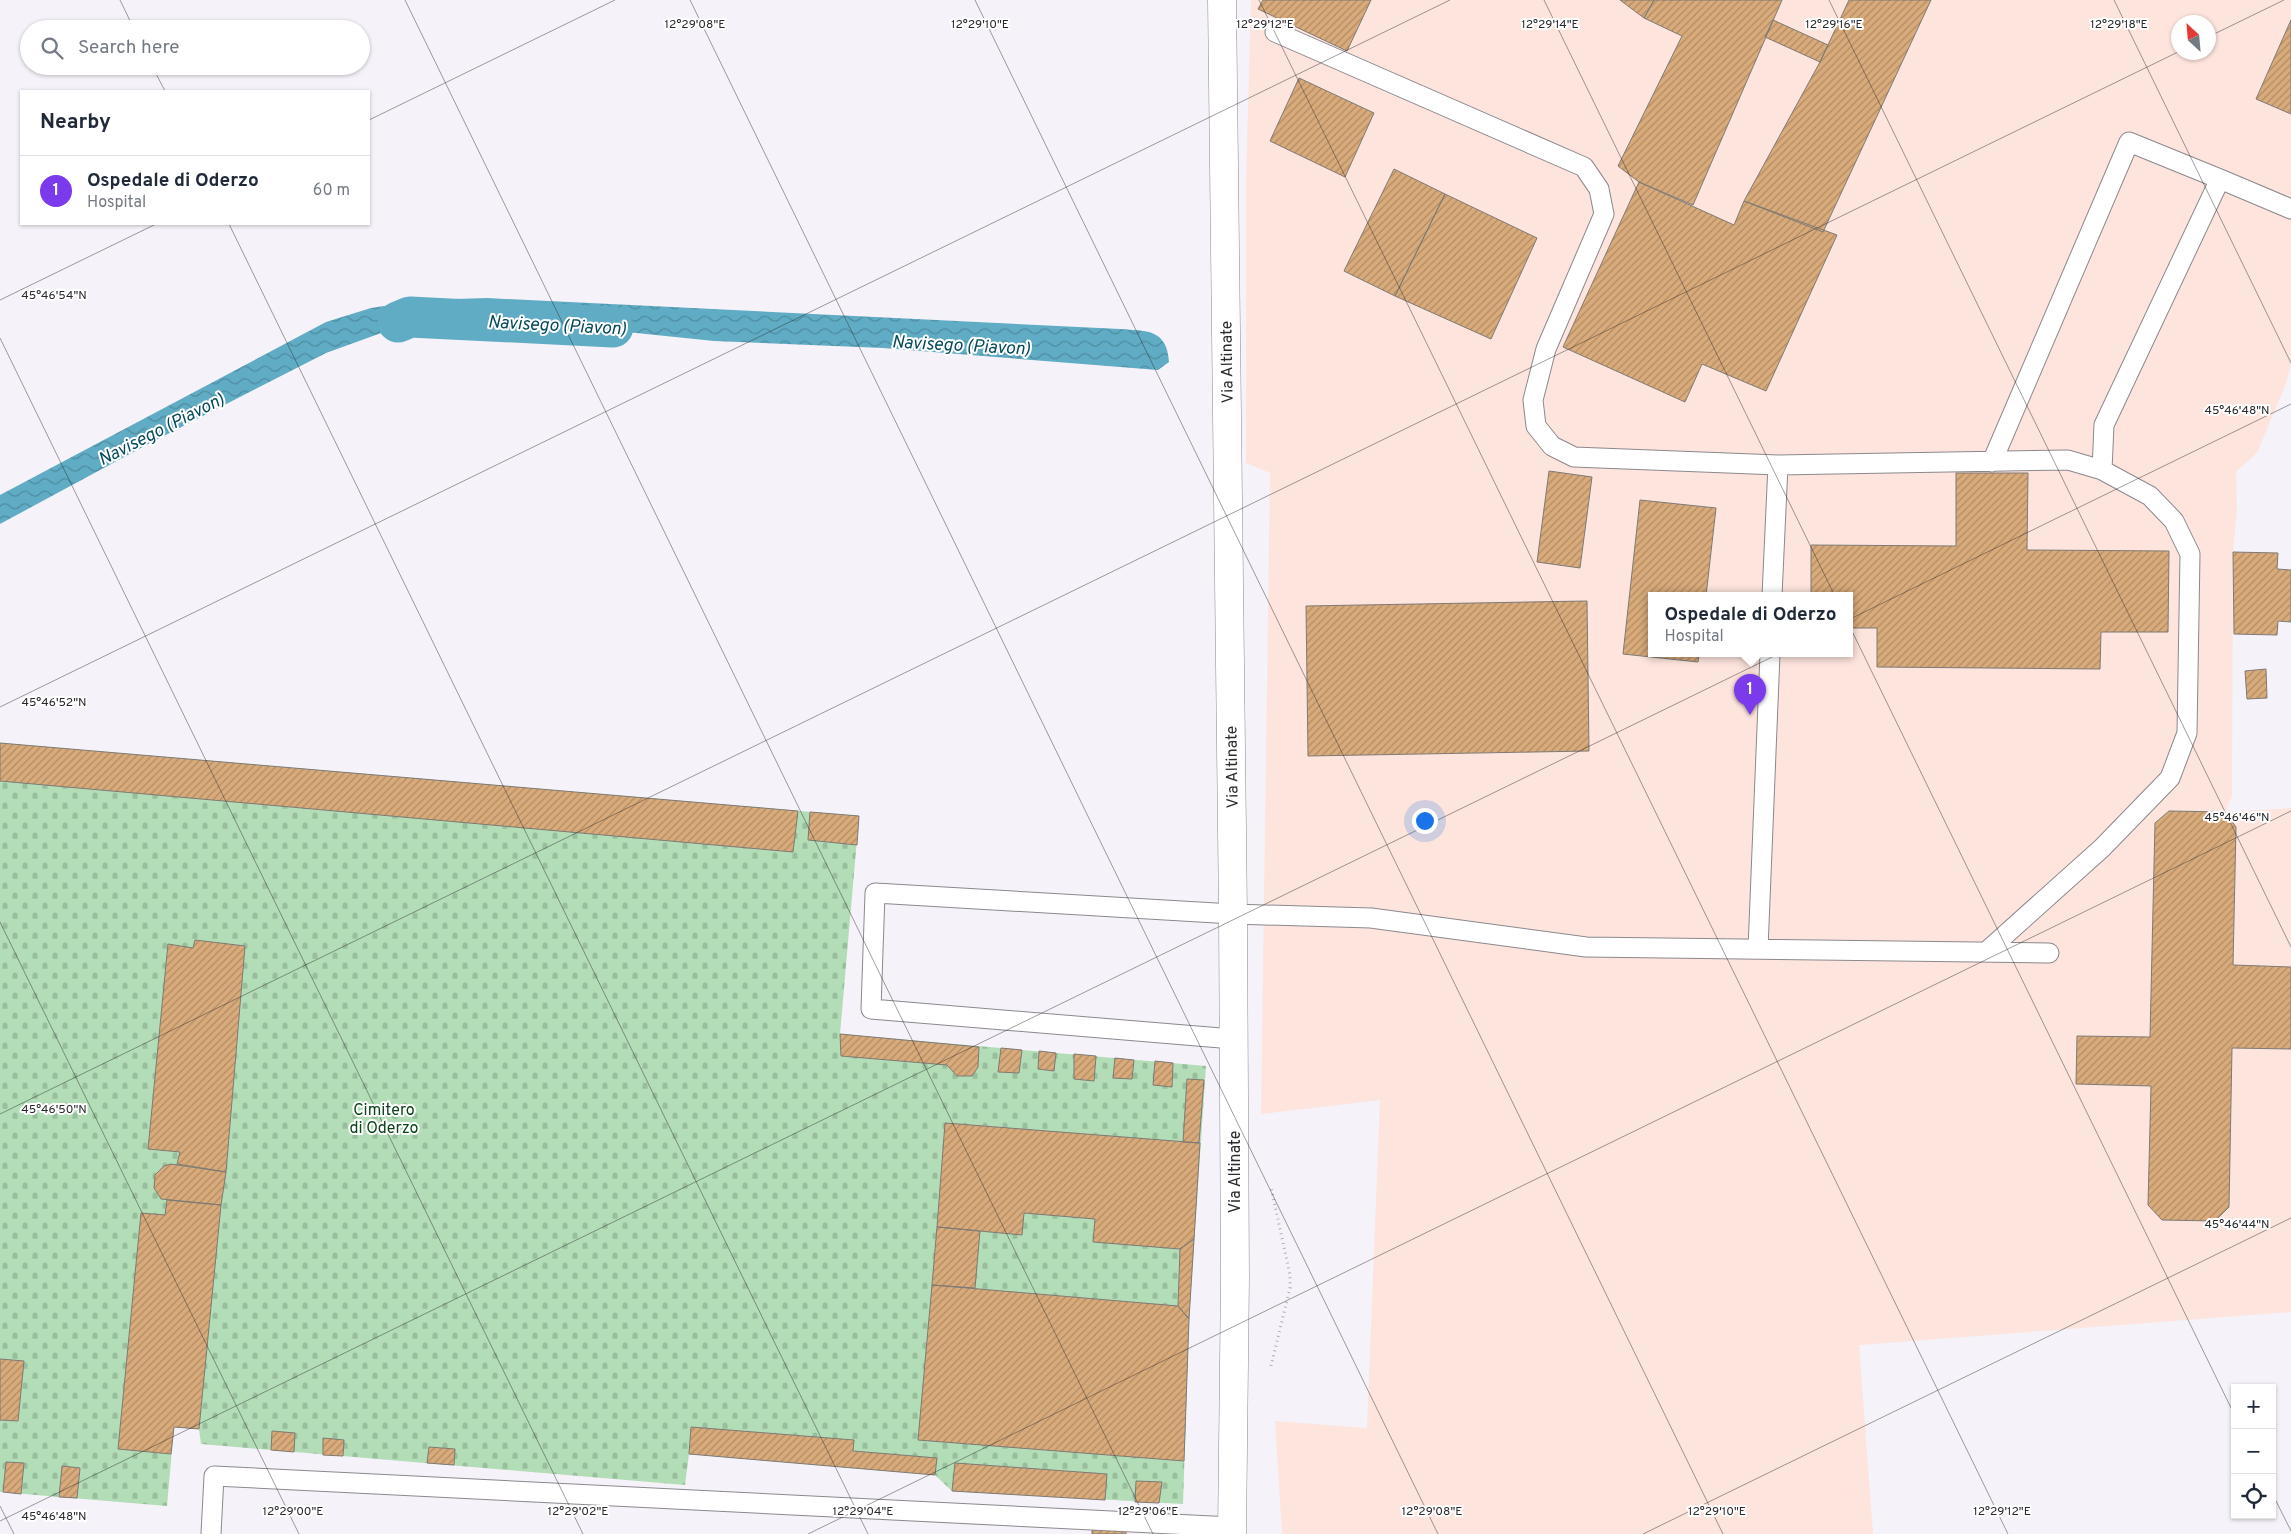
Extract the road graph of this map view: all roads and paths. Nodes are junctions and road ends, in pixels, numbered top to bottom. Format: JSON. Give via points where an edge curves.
{"nodes":[{"id":1,"x":1222,"y":0,"type":"edge"},
{"id":2,"x":1275,"y":32,"type":"dead end"},
{"id":3,"x":2220,"y":179,"type":"junction"},
{"id":4,"x":2291,"y":208,"type":"edge"},
{"id":5,"x":1992,"y":462,"type":"junction"},
{"id":6,"x":1778,"y":465,"type":"junction"},
{"id":7,"x":2102,"y":470,"type":"junction"},
{"id":8,"x":1772,"y":592,"type":"edge"},
{"id":9,"x":1770,"y":657,"type":"edge"},
{"id":10,"x":1233,"y":914,"type":"junction"},
{"id":11,"x":1758,"y":949,"type":"junction"},
{"id":12,"x":1986,"y":952,"type":"junction"},
{"id":13,"x":2049,"y":953,"type":"dead end"},
{"id":14,"x":1233,"y":1039,"type":"junction"},
{"id":15,"x":1269,"y":1178,"type":"dead end"},
{"id":16,"x":1269,"y":1373,"type":"dead end"},
{"id":17,"x":1232,"y":1530,"type":"edge"},
{"id":18,"x":211,"y":1534,"type":"edge"}],
"edges":[{"from":1,"to":10,"type":"street","name":"Via Altinate"},
{"from":2,"to":6,"type":"lane","via":[[1584,167],[1599,190],[1604,214],[1546,349],[1532,400],[1536,426],[1552,446],[1574,457]]},
{"from":3,"to":4,"type":"lane"},
{"from":3,"to":5,"type":"lane","via":[[2129,142]]},
{"from":3,"to":7,"type":"lane","via":[[2104,425]]},
{"from":5,"to":6,"type":"lane"},
{"from":5,"to":7,"type":"lane","via":[[2068,460]]},
{"from":6,"to":8,"type":"lane"},
{"from":7,"to":12,"type":"lane","via":[[2150,496],[2174,521],[2190,554],[2187,733],[2170,778],[2102,848]]},
{"from":9,"to":11,"type":"lane"},
{"from":10,"to":11,"type":"lane","via":[[1371,918],[1586,947]]},
{"from":10,"to":14,"type":"street","name":"Via Altinate"},
{"from":10,"to":14,"type":"lane","via":[[876,893],[871,1009]]},
{"from":11,"to":12,"type":"lane"},
{"from":12,"to":13,"type":"lane"},
{"from":14,"to":17,"type":"street","name":"Via Altinate"},
{"from":15,"to":16,"type":"path","via":[[1290,1288]]},
{"from":17,"to":18,"type":"lane","via":[[214,1476]]}]}
